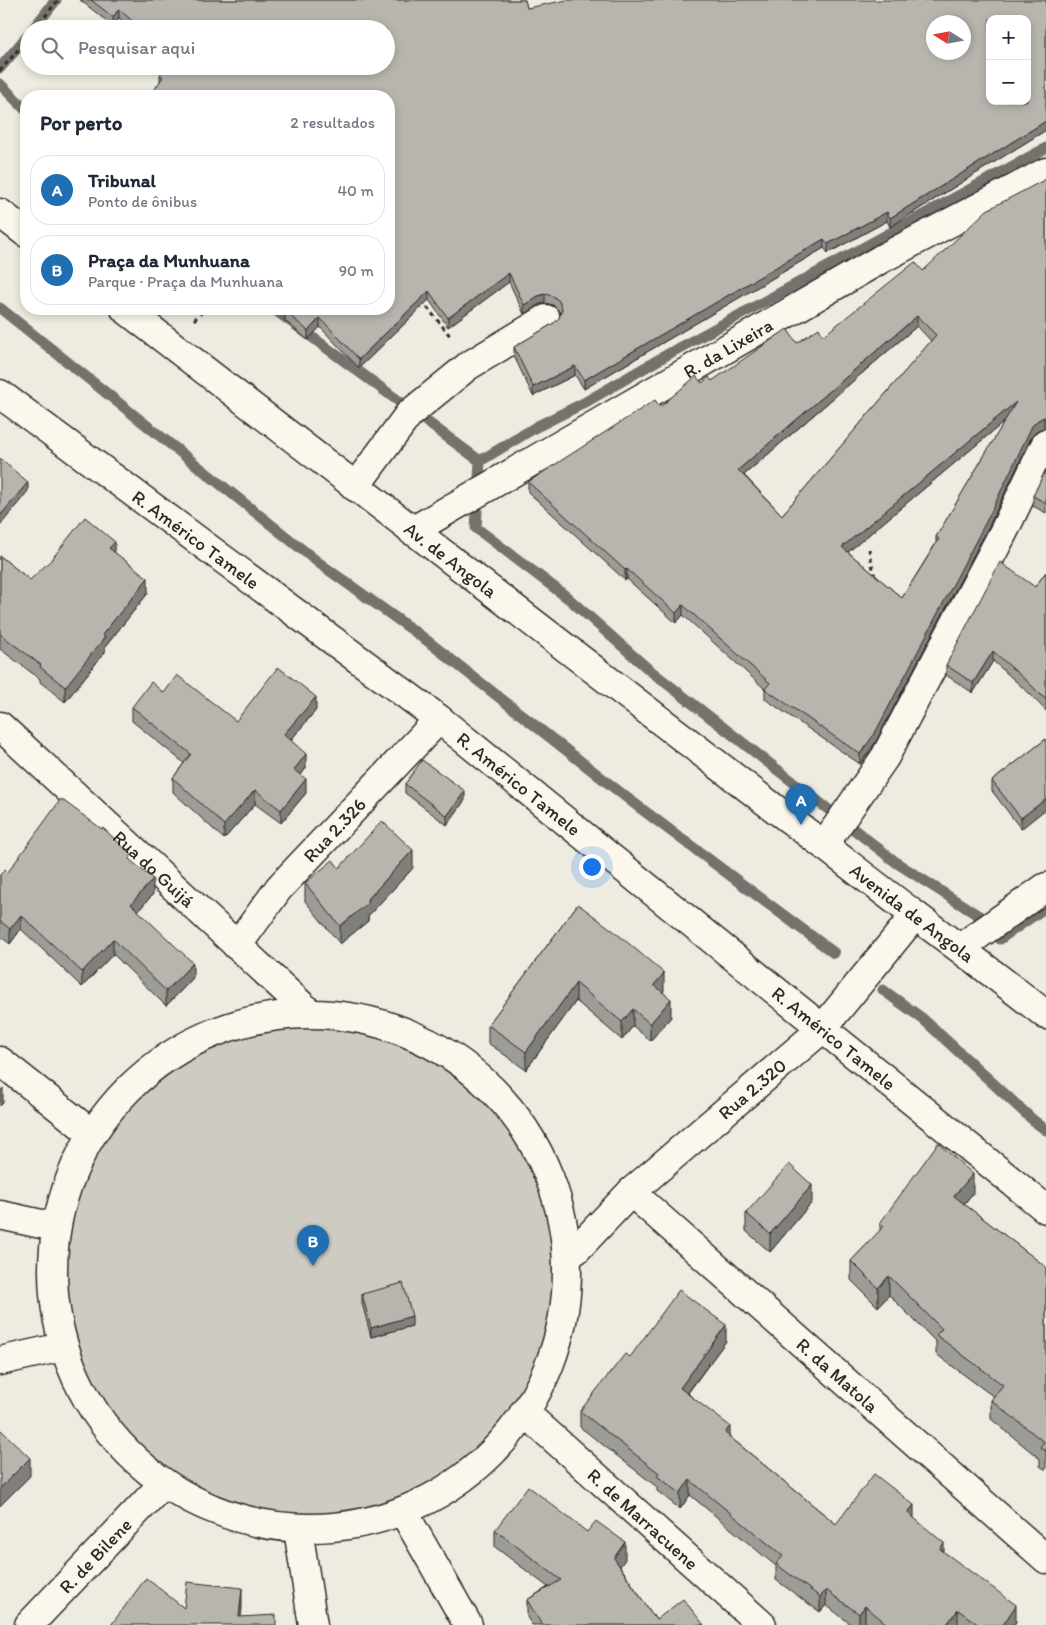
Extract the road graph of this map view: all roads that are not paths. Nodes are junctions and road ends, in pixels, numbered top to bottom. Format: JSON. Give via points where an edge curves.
{"nodes":[{"id":1,"x":1046,"y":172,"type":"edge"},
{"id":2,"x":0,"y":213,"type":"edge"},
{"id":3,"x":20,"y":228,"type":"edge"},
{"id":4,"x":133,"y":315,"type":"edge"},
{"id":5,"x":546,"y":320,"type":"dead end"},
{"id":6,"x":0,"y":394,"type":"edge"},
{"id":7,"x":1046,"y":443,"type":"edge"},
{"id":8,"x":355,"y":487,"type":"junction"},
{"id":9,"x":412,"y":531,"type":"junction"},
{"id":10,"x":439,"y":719,"type":"junction"},
{"id":11,"x":0,"y":726,"type":"edge"},
{"id":12,"x":778,"y":811,"type":"joint"},
{"id":13,"x":822,"y":843,"type":"junction"},
{"id":14,"x":1046,"y":887,"type":"edge"},
{"id":15,"x":915,"y":915,"type":"junction"},
{"id":16,"x":237,"y":946,"type":"junction"},
{"id":17,"x":960,"y":948,"type":"junction"},
{"id":18,"x":308,"y":1012,"type":"junction"},
{"id":19,"x":1046,"y":1015,"type":"edge"},
{"id":20,"x":822,"y":1029,"type":"junction"},
{"id":21,"x":0,"y":1061,"type":"edge"},
{"id":22,"x":91,"y":1133,"type":"junction"},
{"id":23,"x":631,"y":1192,"type":"junction"},
{"id":24,"x":1046,"y":1209,"type":"edge"},
{"id":25,"x":0,"y":1215,"type":"edge"},
{"id":26,"x":55,"y":1227,"type":"junction"},
{"id":27,"x":576,"y":1250,"type":"junction"},
{"id":28,"x":62,"y":1347,"type":"junction"},
{"id":29,"x":0,"y":1361,"type":"edge"},
{"id":30,"x":524,"y":1412,"type":"junction"},
{"id":31,"x":162,"y":1485,"type":"junction"},
{"id":32,"x":403,"y":1511,"type":"junction"},
{"id":33,"x":298,"y":1529,"type":"junction"},
{"id":34,"x":1046,"y":1559,"type":"edge"},
{"id":35,"x":29,"y":1625,"type":"edge"},
{"id":36,"x":313,"y":1625,"type":"edge"},
{"id":37,"x":468,"y":1625,"type":"edge"},
{"id":38,"x":762,"y":1625,"type":"edge"}],
"edges":[{"from":1,"to":9,"type":"street","name":"R. da Lixeira","via":[[881,259]]},
{"from":2,"to":3,"type":"street"},
{"from":4,"to":8,"type":"street","name":"Av. de Angola"},
{"from":5,"to":8,"type":"street","via":[[468,366],[409,414]]},
{"from":6,"to":10,"type":"street","name":"R. Américo Tamele"},
{"from":7,"to":13,"type":"street","via":[[1004,531],[886,757]]},
{"from":8,"to":9,"type":"street","name":"Av. de Angola"},
{"from":9,"to":12,"type":"street","name":"Av. de Angola"},
{"from":10,"to":16,"type":"street","name":"Rua 2.326","via":[[279,888]]},
{"from":10,"to":20,"type":"street","name":"R. Américo Tamele"},
{"from":11,"to":16,"type":"street","name":"Rua do Guijá"},
{"from":12,"to":13,"type":"street","name":"Avenida de Angola"},
{"from":13,"to":15,"type":"street","name":"Avenida de Angola"},
{"from":14,"to":17,"type":"street"},
{"from":15,"to":17,"type":"street","name":"Avenida de Angola"},
{"from":15,"to":20,"type":"street","name":"Rua 2.320"},
{"from":16,"to":18,"type":"street","name":"Rua do Guijá"},
{"from":17,"to":19,"type":"street","name":"Avenida de Angola"},
{"from":18,"to":22,"type":"street","via":[[244,1021],[184,1045],[132,1083]]},
{"from":18,"to":27,"type":"street","via":[[382,1023],[449,1054],[491,1091],[505,1104],[553,1176]]},
{"from":20,"to":23,"type":"street","name":"Rua 2.320"},
{"from":20,"to":24,"type":"street","name":"R. Américo Tamele"},
{"from":21,"to":22,"type":"street"},
{"from":22,"to":26,"type":"street","via":[[69,1178]]},
{"from":23,"to":27,"type":"street","name":"Rua 2.320"},
{"from":23,"to":34,"type":"street","name":"R. da Matola"},
{"from":25,"to":26,"type":"street"},
{"from":26,"to":28,"type":"street","via":[[52,1288]]},
{"from":27,"to":30,"type":"street","via":[[551,1358]]},
{"from":28,"to":29,"type":"street"},
{"from":28,"to":31,"type":"street","via":[[82,1394],[109,1435]]},
{"from":30,"to":32,"type":"street","via":[[491,1453],[450,1487]]},
{"from":30,"to":38,"type":"street","name":"R. de Marracuene"},
{"from":31,"to":33,"type":"street","via":[[190,1501],[242,1521]]},
{"from":31,"to":35,"type":"street","name":"R. de Bilene"},
{"from":32,"to":33,"type":"street","via":[[351,1526]]},
{"from":32,"to":37,"type":"street"},
{"from":33,"to":36,"type":"street"}]}
